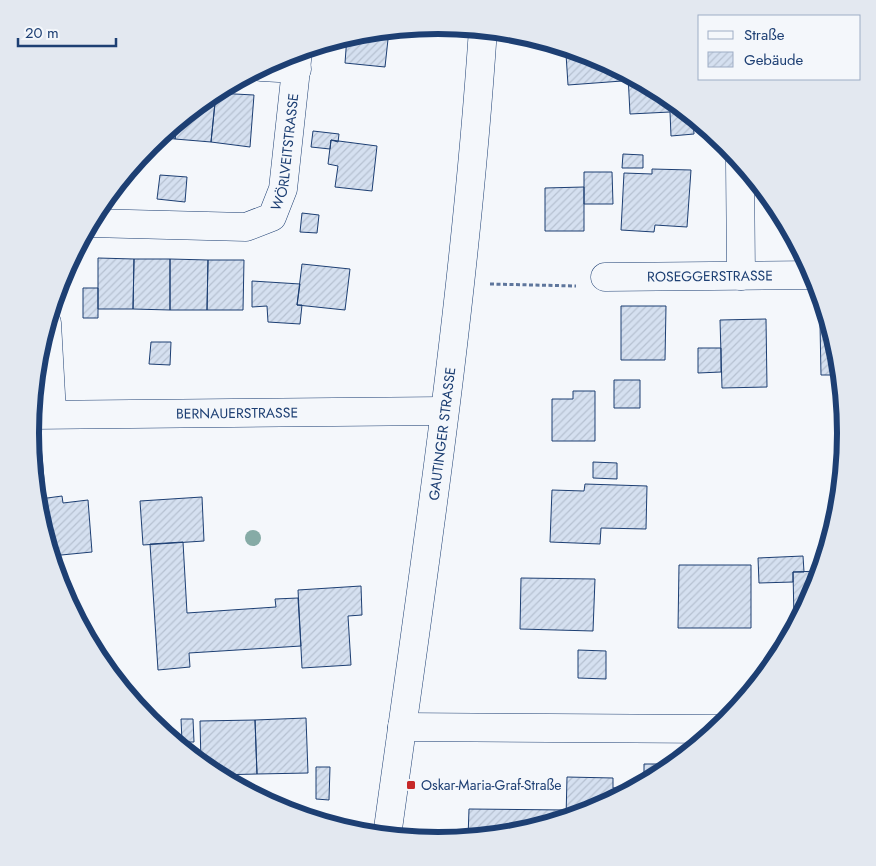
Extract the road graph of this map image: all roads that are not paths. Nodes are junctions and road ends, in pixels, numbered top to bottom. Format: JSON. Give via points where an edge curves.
{"nodes":[{"id":1,"x":483,"y":36,"type":"edge"},
{"id":2,"x":298,"y":60,"type":"edge"},
{"id":3,"x":740,"y":173,"type":"edge"},
{"id":4,"x":98,"y":223,"type":"edge"},
{"id":5,"x":805,"y":275,"type":"edge"},
{"id":6,"x":742,"y":276,"type":"junction"},
{"id":7,"x":606,"y":277,"type":"road end"},
{"id":8,"x":45,"y":362,"type":"edge"},
{"id":9,"x":443,"y":411,"type":"junction"},
{"id":10,"x":42,"y":414,"type":"edge"},
{"id":11,"x":402,"y":727,"type":"junction"},
{"id":12,"x":705,"y":729,"type":"edge"},
{"id":13,"x":388,"y":829,"type":"edge"}],
"edges":[{"from":1,"to":9,"type":"street","name":"GAUTINGER STRASSE","via":[[461,284]]},
{"from":2,"to":4,"type":"street","name":"WÖRLVEITSTRASSE","via":[[283,189],[272,217],[246,227]]},
{"from":3,"to":6,"type":"street"},
{"from":5,"to":6,"type":"street","name":"ROSEGGERSTRASSE"},
{"from":6,"to":7,"type":"street","name":"ROSEGGERSTRASSE"},
{"from":8,"to":10,"type":"street"},
{"from":9,"to":10,"type":"street","name":"BERNAUERSTRASSE"},
{"from":9,"to":11,"type":"street","name":"GAUTINGER STRASSE"},
{"from":11,"to":12,"type":"street"},
{"from":11,"to":13,"type":"street","name":"GAUTINGER STRASSE"}]}
